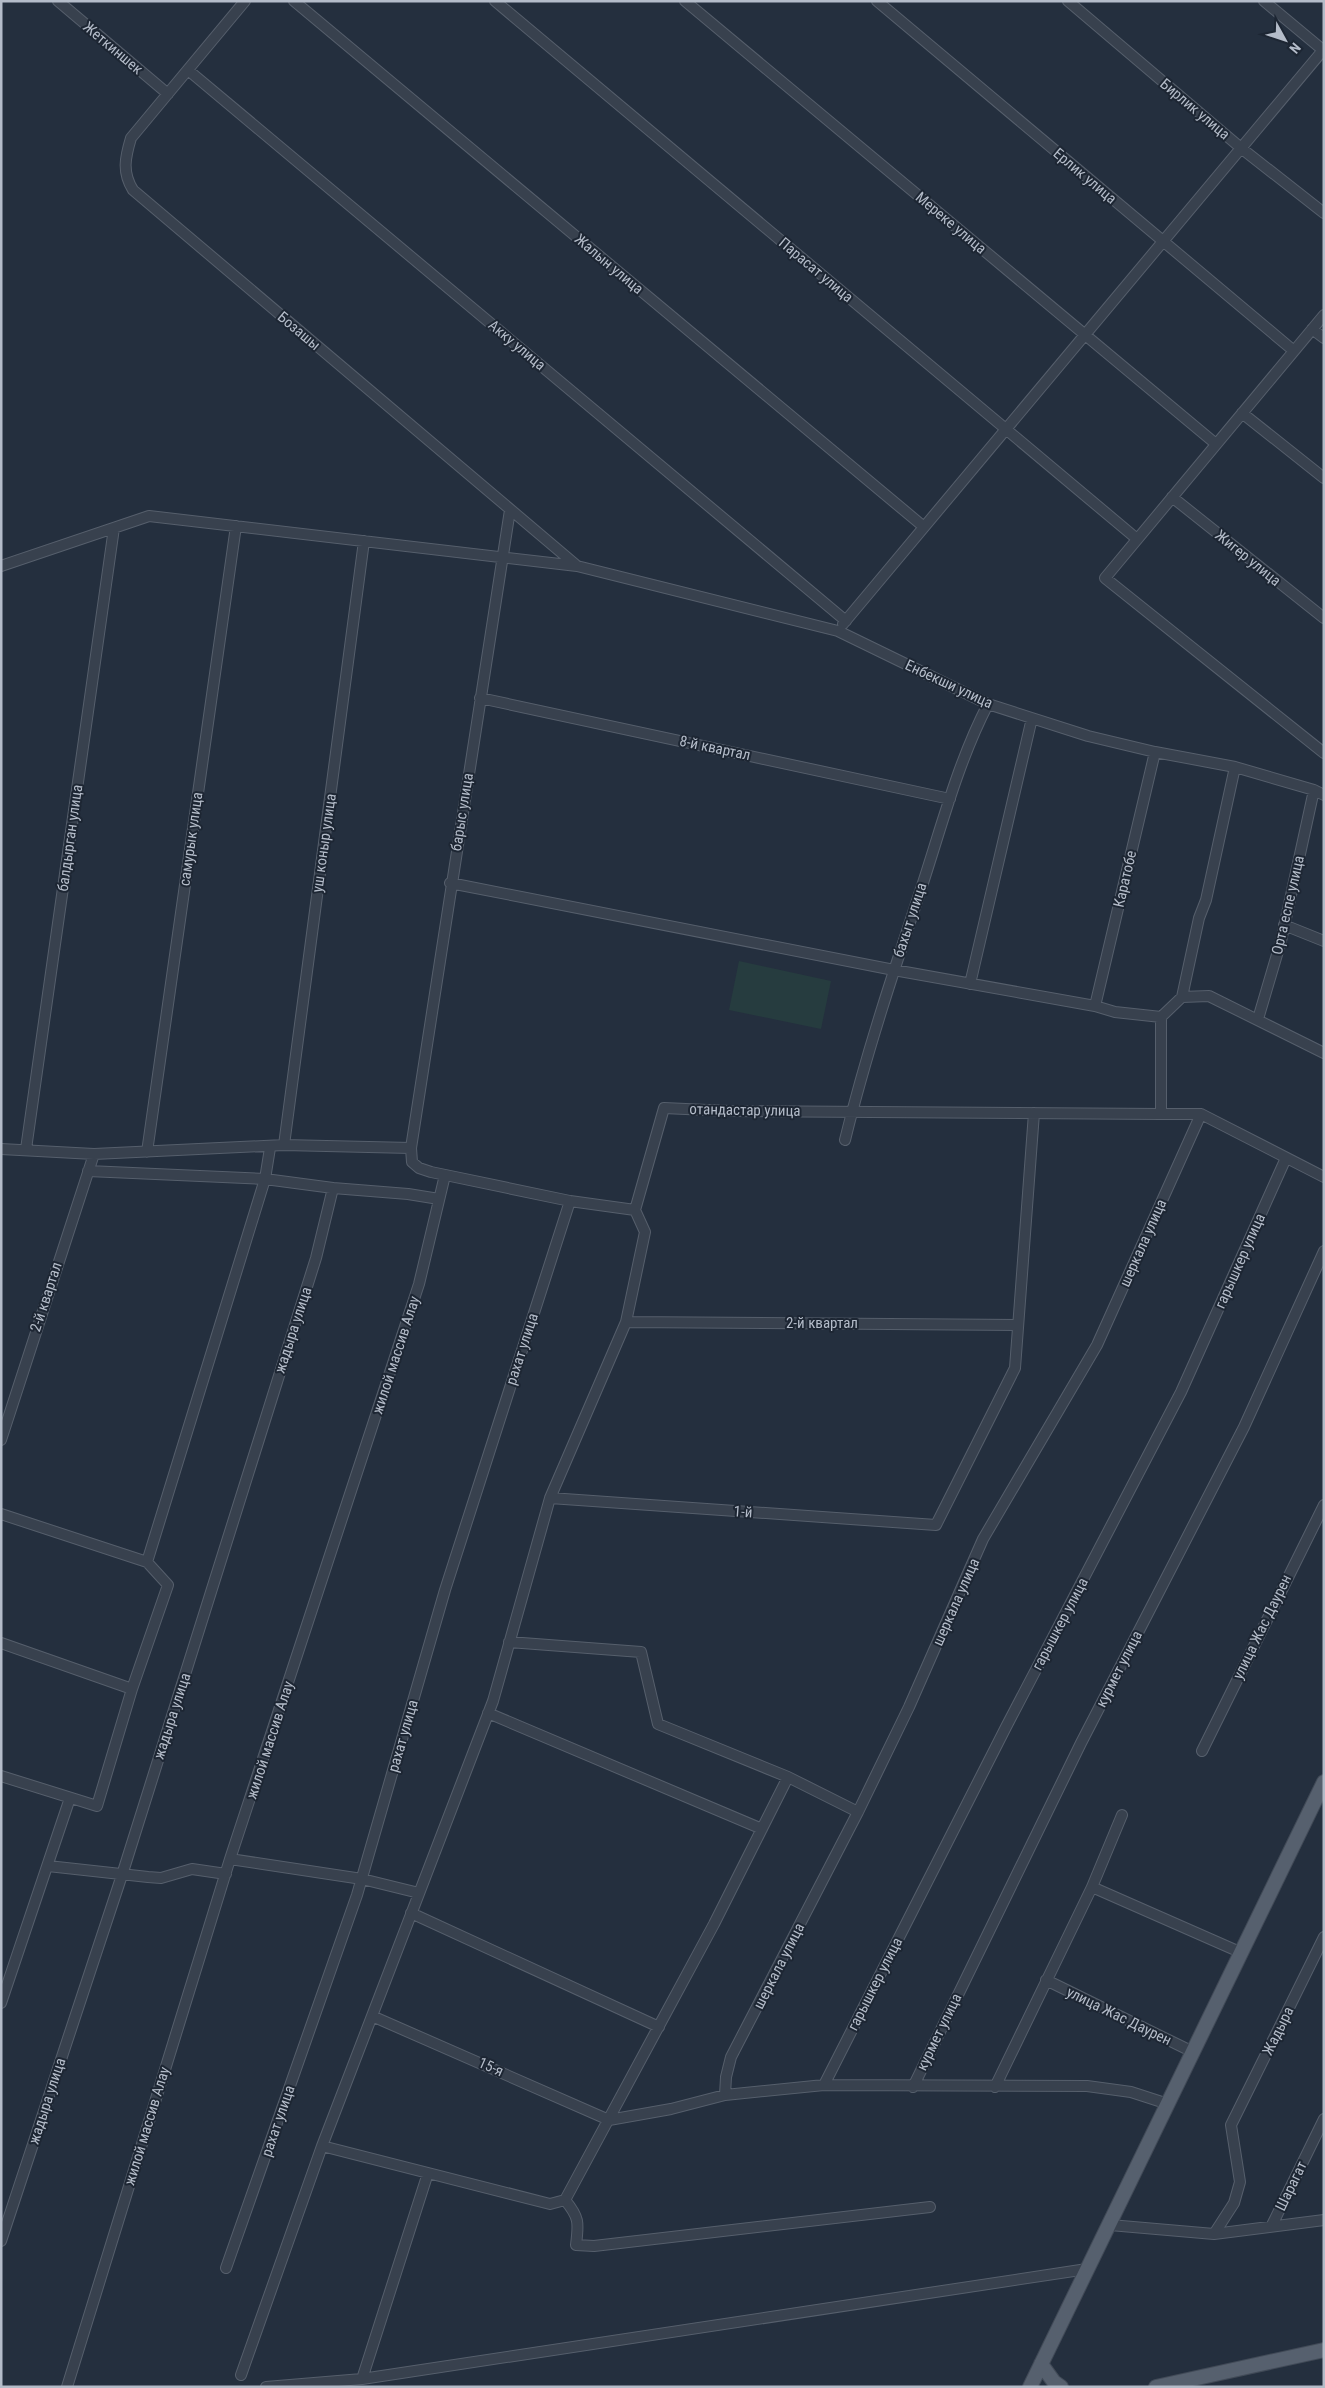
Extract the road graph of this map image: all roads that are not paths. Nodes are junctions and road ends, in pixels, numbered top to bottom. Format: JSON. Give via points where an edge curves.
{"nodes":[{"id":1,"x":58,"y":1,"type":"edge"},
{"id":2,"x":245,"y":1,"type":"edge"},
{"id":3,"x":294,"y":1,"type":"edge"},
{"id":4,"x":495,"y":1,"type":"edge"},
{"id":5,"x":684,"y":1,"type":"edge"},
{"id":6,"x":877,"y":1,"type":"edge"},
{"id":7,"x":1068,"y":1,"type":"edge"},
{"id":8,"x":1264,"y":1,"type":"edge"},
{"id":9,"x":1323,"y":50,"type":"edge"},
{"id":10,"x":188,"y":70,"type":"junction"},
{"id":11,"x":168,"y":94,"type":"junction"},
{"id":12,"x":1241,"y":148,"type":"junction"},
{"id":13,"x":1324,"y":213,"type":"edge"},
{"id":14,"x":1163,"y":241,"type":"junction"},
{"id":15,"x":1324,"y":315,"type":"edge"},
{"id":16,"x":1312,"y":329,"type":"junction"},
{"id":17,"x":1085,"y":335,"type":"junction"},
{"id":18,"x":1324,"y":338,"type":"edge"},
{"id":19,"x":1294,"y":351,"type":"junction"},
{"id":20,"x":1242,"y":414,"type":"junction"},
{"id":21,"x":1006,"y":429,"type":"junction"},
{"id":22,"x":1216,"y":444,"type":"junction"},
{"id":23,"x":1324,"y":478,"type":"edge"},
{"id":24,"x":1172,"y":497,"type":"junction"},
{"id":25,"x":510,"y":510,"type":"junction"},
{"id":26,"x":236,"y":526,"type":"junction"},
{"id":27,"x":924,"y":527,"type":"junction"},
{"id":28,"x":114,"y":528,"type":"junction"},
{"id":29,"x":1137,"y":539,"type":"junction"},
{"id":30,"x":364,"y":541,"type":"junction"},
{"id":31,"x":502,"y":558,"type":"junction"},
{"id":32,"x":1,"y":566,"type":"edge"},
{"id":33,"x":577,"y":566,"type":"junction"},
{"id":34,"x":1324,"y":618,"type":"edge"},
{"id":35,"x":846,"y":621,"type":"junction"},
{"id":36,"x":838,"y":631,"type":"junction"},
{"id":37,"x":480,"y":698,"type":"junction"},
{"id":38,"x":988,"y":704,"type":"junction"},
{"id":39,"x":1032,"y":718,"type":"junction"},
{"id":40,"x":1155,"y":752,"type":"junction"},
{"id":41,"x":1324,"y":753,"type":"edge"},
{"id":42,"x":1235,"y":767,"type":"junction"},
{"id":43,"x":1319,"y":793,"type":"edge"},
{"id":44,"x":950,"y":799,"type":"junction"},
{"id":45,"x":450,"y":883,"type":"junction"},
{"id":46,"x":1284,"y":925,"type":"junction"},
{"id":47,"x":1324,"y":942,"type":"edge"},
{"id":48,"x":894,"y":970,"type":"junction"},
{"id":49,"x":970,"y":984,"type":"junction"},
{"id":50,"x":1182,"y":997,"type":"junction"},
{"id":51,"x":1096,"y":1006,"type":"junction"},
{"id":52,"x":1162,"y":1018,"type":"junction"},
{"id":53,"x":1258,"y":1019,"type":"junction"},
{"id":54,"x":1324,"y":1053,"type":"edge"},
{"id":55,"x":852,"y":1111,"type":"junction"},
{"id":56,"x":1034,"y":1113,"type":"junction"},
{"id":57,"x":1161,"y":1114,"type":"junction"},
{"id":58,"x":1202,"y":1114,"type":"junction"},
{"id":59,"x":845,"y":1140,"type":"dead end"},
{"id":60,"x":284,"y":1145,"type":"junction"},
{"id":61,"x":270,"y":1148,"type":"junction"},
{"id":62,"x":411,"y":1148,"type":"junction"},
{"id":63,"x":1,"y":1149,"type":"edge"},
{"id":64,"x":26,"y":1149,"type":"junction"},
{"id":65,"x":147,"y":1152,"type":"junction"},
{"id":66,"x":94,"y":1154,"type":"junction"},
{"id":67,"x":1286,"y":1158,"type":"junction"},
{"id":68,"x":88,"y":1171,"type":"junction"},
{"id":69,"x":445,"y":1175,"type":"junction"},
{"id":70,"x":1324,"y":1177,"type":"edge"},
{"id":71,"x":265,"y":1179,"type":"junction"},
{"id":72,"x":334,"y":1188,"type":"junction"},
{"id":73,"x":439,"y":1200,"type":"junction"},
{"id":74,"x":570,"y":1201,"type":"junction"},
{"id":75,"x":635,"y":1210,"type":"junction"},
{"id":76,"x":1324,"y":1251,"type":"edge"},
{"id":77,"x":626,"y":1322,"type":"junction"},
{"id":78,"x":1018,"y":1325,"type":"junction"},
{"id":79,"x":1,"y":1440,"type":"edge"},
{"id":80,"x":550,"y":1498,"type":"junction"},
{"id":81,"x":1324,"y":1504,"type":"edge"},
{"id":82,"x":1,"y":1514,"type":"edge"},
{"id":83,"x":147,"y":1562,"type":"junction"},
{"id":84,"x":510,"y":1642,"type":"junction"},
{"id":85,"x":1,"y":1643,"type":"edge"},
{"id":86,"x":132,"y":1689,"type":"junction"},
{"id":87,"x":488,"y":1713,"type":"junction"},
{"id":88,"x":1202,"y":1751,"type":"dead end"},
{"id":89,"x":1,"y":1776,"type":"edge"},
{"id":90,"x":788,"y":1777,"type":"junction"},
{"id":91,"x":1324,"y":1782,"type":"edge"},
{"id":92,"x":70,"y":1798,"type":"junction"},
{"id":93,"x":858,"y":1812,"type":"junction"},
{"id":94,"x":1122,"y":1815,"type":"dead end"},
{"id":95,"x":762,"y":1829,"type":"junction"},
{"id":96,"x":230,"y":1859,"type":"junction"},
{"id":97,"x":48,"y":1866,"type":"junction"},
{"id":98,"x":226,"y":1874,"type":"junction"},
{"id":99,"x":122,"y":1875,"type":"junction"},
{"id":100,"x":362,"y":1879,"type":"junction"},
{"id":101,"x":1092,"y":1887,"type":"junction"},
{"id":102,"x":419,"y":1893,"type":"junction"},
{"id":103,"x":411,"y":1913,"type":"junction"},
{"id":104,"x":1324,"y":1938,"type":"edge"},
{"id":105,"x":1242,"y":1953,"type":"junction"},
{"id":106,"x":1046,"y":1980,"type":"junction"},
{"id":107,"x":4,"y":1988,"type":"edge"},
{"id":108,"x":1,"y":2003,"type":"edge"},
{"id":109,"x":372,"y":2016,"type":"junction"},
{"id":110,"x":659,"y":2027,"type":"junction"},
{"id":111,"x":1193,"y":2052,"type":"junction"},
{"id":112,"x":824,"y":2085,"type":"junction"},
{"id":113,"x":913,"y":2087,"type":"junction"},
{"id":114,"x":995,"y":2087,"type":"junction"},
{"id":115,"x":724,"y":2095,"type":"junction"},
{"id":116,"x":1168,"y":2104,"type":"junction"},
{"id":117,"x":609,"y":2120,"type":"junction"},
{"id":118,"x":1324,"y":2120,"type":"edge"},
{"id":119,"x":322,"y":2146,"type":"junction"},
{"id":120,"x":428,"y":2173,"type":"junction"},
{"id":121,"x":565,"y":2200,"type":"junction"},
{"id":122,"x":930,"y":2207,"type":"dead end"},
{"id":123,"x":1324,"y":2220,"type":"edge"},
{"id":124,"x":1110,"y":2225,"type":"junction"},
{"id":125,"x":1272,"y":2225,"type":"junction"},
{"id":126,"x":1214,"y":2234,"type":"junction"},
{"id":127,"x":1,"y":2241,"type":"edge"},
{"id":128,"x":226,"y":2268,"type":"dead end"},
{"id":129,"x":1088,"y":2269,"type":"junction"},
{"id":130,"x":1324,"y":2350,"type":"edge"},
{"id":131,"x":1041,"y":2364,"type":"junction"},
{"id":132,"x":241,"y":2375,"type":"dead end"},
{"id":133,"x":362,"y":2379,"type":"junction"},
{"id":134,"x":67,"y":2387,"type":"edge"},
{"id":135,"x":266,"y":2387,"type":"edge"},
{"id":136,"x":1030,"y":2387,"type":"edge"},
{"id":137,"x":1061,"y":2387,"type":"edge"},
{"id":138,"x":1156,"y":2387,"type":"edge"}],
"edges":[{"from":1,"to":11,"type":"street","name":"Жеткиншек"},
{"from":2,"to":10,"type":"street","name":"Бозашы"},
{"from":3,"to":27,"type":"street","name":"Жалын улица"},
{"from":4,"to":21,"type":"street","name":"Парасат улица"},
{"from":5,"to":17,"type":"street","name":"Мереке улица"},
{"from":6,"to":14,"type":"street","name":"Ерлик улица"},
{"from":7,"to":12,"type":"street","name":"Бирлик улица"},
{"from":8,"to":9,"type":"street"},
{"from":9,"to":12,"type":"street"},
{"from":10,"to":11,"type":"street","name":"Бозашы"},
{"from":10,"to":35,"type":"street","name":"Акку улица"},
{"from":11,"to":25,"type":"street","name":"Бозашы","via":[[131,138],[124,162],[126,179],[133,190]]},
{"from":12,"to":13,"type":"street","name":"Бирлик улица"},
{"from":12,"to":14,"type":"street"},
{"from":14,"to":17,"type":"street"},
{"from":14,"to":19,"type":"street","name":"Ерлик улица"},
{"from":15,"to":16,"type":"street"},
{"from":16,"to":18,"type":"street"},
{"from":16,"to":19,"type":"street"},
{"from":17,"to":21,"type":"street"},
{"from":17,"to":22,"type":"street","name":"Мереке улица"},
{"from":19,"to":20,"type":"street"},
{"from":20,"to":22,"type":"street"},
{"from":20,"to":23,"type":"street"},
{"from":21,"to":27,"type":"street"},
{"from":21,"to":29,"type":"street","name":"Парасат улица"},
{"from":22,"to":24,"type":"street"},
{"from":24,"to":29,"type":"street"},
{"from":24,"to":34,"type":"street","name":"Жигер улица"},
{"from":25,"to":31,"type":"street","name":"барыс улица"},
{"from":25,"to":33,"type":"street","name":"Бозашы"},
{"from":26,"to":28,"type":"street","name":"Енбекши улица","via":[[149,516]]},
{"from":26,"to":30,"type":"street","name":"Енбекши улица"},
{"from":26,"to":65,"type":"street","name":"самурык улица"},
{"from":27,"to":35,"type":"street"},
{"from":28,"to":32,"type":"street","name":"Енбекши улица"},
{"from":28,"to":64,"type":"street","name":"балдырган улица"},
{"from":29,"to":41,"type":"street","via":[[1105,578]]},
{"from":30,"to":31,"type":"street","name":"Енбекши улица"},
{"from":30,"to":60,"type":"street","name":"уш коныр улица"},
{"from":31,"to":33,"type":"street","name":"Енбекши улица"},
{"from":31,"to":37,"type":"street","name":"барыс улица"},
{"from":33,"to":36,"type":"street","name":"Енбекши улица"},
{"from":35,"to":36,"type":"street"},
{"from":36,"to":38,"type":"street","name":"Енбекши улица"},
{"from":37,"to":44,"type":"street","name":"8-й квартал"},
{"from":37,"to":45,"type":"street","name":"барыс улица"},
{"from":38,"to":39,"type":"street","name":"Енбекши улица"},
{"from":38,"to":44,"type":"street","name":"бахыт улица","via":[[969,741]]},
{"from":39,"to":40,"type":"street","name":"Енбекши улица"},
{"from":39,"to":49,"type":"street"},
{"from":40,"to":42,"type":"street","name":"Енбекши улица"},
{"from":40,"to":51,"type":"street","name":"Каратобе"},
{"from":42,"to":43,"type":"street","name":"Енбекши улица"},
{"from":42,"to":50,"type":"street"},
{"from":43,"to":46,"type":"street","name":"Орта еспе улица"},
{"from":44,"to":48,"type":"street","name":"бахыт улица"},
{"from":45,"to":48,"type":"street"},
{"from":45,"to":62,"type":"street","name":"барыс улица"},
{"from":46,"to":47,"type":"street"},
{"from":46,"to":53,"type":"street","name":"Орта еспе улица"},
{"from":48,"to":49,"type":"street"},
{"from":48,"to":55,"type":"street","name":"бахыт улица","via":[[864,1061]]},
{"from":49,"to":51,"type":"street"},
{"from":50,"to":52,"type":"street"},
{"from":50,"to":53,"type":"street","via":[[1209,996]]},
{"from":51,"to":52,"type":"street","via":[[1115,1012]]},
{"from":52,"to":57,"type":"street"},
{"from":53,"to":54,"type":"street"},
{"from":55,"to":56,"type":"street","name":"отандастар улица"},
{"from":55,"to":59,"type":"street","name":"бахыт улица"},
{"from":55,"to":75,"type":"street","name":"отандастар улица","via":[[664,1108]]},
{"from":56,"to":57,"type":"street","name":"отандастар улица"},
{"from":56,"to":78,"type":"street"},
{"from":57,"to":58,"type":"street","name":"отандастар улица"},
{"from":58,"to":67,"type":"street"},
{"from":58,"to":93,"type":"street","name":"шеркала улица","via":[[1097,1346],[983,1539],[909,1707]]},
{"from":60,"to":61,"type":"street"},
{"from":60,"to":62,"type":"street"},
{"from":61,"to":65,"type":"street"},
{"from":61,"to":71,"type":"street"},
{"from":62,"to":69,"type":"street","via":[[412,1162],[419,1168]]},
{"from":63,"to":64,"type":"street"},
{"from":64,"to":66,"type":"street"},
{"from":65,"to":66,"type":"street"},
{"from":66,"to":68,"type":"street","name":"2-й квартал"},
{"from":67,"to":70,"type":"street"},
{"from":67,"to":112,"type":"street","name":"гарышкер улица","via":[[1182,1392],[1006,1727]]},
{"from":68,"to":71,"type":"street"},
{"from":68,"to":79,"type":"street","name":"2-й квартал"},
{"from":69,"to":73,"type":"street","name":"жилой массив Алау"},
{"from":69,"to":74,"type":"street"},
{"from":71,"to":72,"type":"street"},
{"from":71,"to":83,"type":"street"},
{"from":72,"to":73,"type":"street"},
{"from":72,"to":99,"type":"street","name":"жадыра улица","via":[[313,1268]]},
{"from":73,"to":96,"type":"street","name":"жилой массив Алау","via":[[419,1284]]},
{"from":74,"to":75,"type":"street"},
{"from":74,"to":100,"type":"street","name":"рахат улица","via":[[445,1590]]},
{"from":75,"to":77,"type":"street","via":[[645,1232]]},
{"from":76,"to":113,"type":"street","name":"курмет улица","via":[[1244,1427],[1081,1743]]},
{"from":77,"to":78,"type":"street","name":"2-й квартал"},
{"from":77,"to":80,"type":"street"},
{"from":78,"to":80,"type":"street","name":"1-й","via":[[1015,1368],[936,1525]]},
{"from":80,"to":84,"type":"street"},
{"from":81,"to":88,"type":"street","name":"улица Жас Даурен"},
{"from":82,"to":83,"type":"street"},
{"from":83,"to":86,"type":"street","via":[[168,1585]]},
{"from":84,"to":87,"type":"street"},
{"from":84,"to":90,"type":"street","via":[[641,1652],[658,1724]]},
{"from":85,"to":86,"type":"street"},
{"from":86,"to":92,"type":"street","via":[[97,1806]]},
{"from":87,"to":95,"type":"street"},
{"from":87,"to":102,"type":"street"},
{"from":89,"to":92,"type":"street"},
{"from":90,"to":93,"type":"street"},
{"from":90,"to":95,"type":"street"},
{"from":91,"to":105,"type":"main road"},
{"from":92,"to":97,"type":"street"},
{"from":93,"to":115,"type":"street","name":"шеркала улица","via":[[731,2057]]},
{"from":94,"to":101,"type":"street"},
{"from":95,"to":110,"type":"street"},
{"from":96,"to":98,"type":"street","name":"жилой массив Алау"},
{"from":96,"to":100,"type":"street"},
{"from":97,"to":99,"type":"street"},
{"from":97,"to":107,"type":"street"},
{"from":98,"to":99,"type":"street","via":[[192,1869],[161,1878]]},
{"from":98,"to":134,"type":"street","name":"жилой массив Алау"},
{"from":99,"to":127,"type":"street","name":"жадыра улица"},
{"from":100,"to":102,"type":"street"},
{"from":100,"to":128,"type":"street","name":"рахат улица"},
{"from":101,"to":105,"type":"street"},
{"from":101,"to":106,"type":"street"},
{"from":102,"to":103,"type":"street"},
{"from":103,"to":109,"type":"street"},
{"from":103,"to":110,"type":"street"},
{"from":104,"to":126,"type":"street","name":"Жадыра","via":[[1231,2125],[1240,2182],[1234,2203]]},
{"from":105,"to":111,"type":"main road"},
{"from":106,"to":111,"type":"street","name":"улица Жас Даурен"},
{"from":106,"to":114,"type":"street"},
{"from":107,"to":108,"type":"street"},
{"from":109,"to":117,"type":"street","name":"15-я"},
{"from":109,"to":119,"type":"street"},
{"from":110,"to":117,"type":"street"},
{"from":111,"to":116,"type":"main road"},
{"from":112,"to":113,"type":"street"},
{"from":112,"to":115,"type":"street"},
{"from":113,"to":114,"type":"street"},
{"from":114,"to":116,"type":"street","via":[[1087,2086],[1131,2092]]},
{"from":115,"to":117,"type":"street"},
{"from":116,"to":124,"type":"main road"},
{"from":117,"to":121,"type":"street"},
{"from":118,"to":125,"type":"street","name":"Шарагат"},
{"from":119,"to":120,"type":"street"},
{"from":119,"to":132,"type":"street"},
{"from":120,"to":121,"type":"street","via":[[550,2204]]},
{"from":120,"to":133,"type":"street"},
{"from":121,"to":122,"type":"street","via":[[576,2213],[579,2224],[576,2244],[594,2246]]},
{"from":123,"to":125,"type":"street"},
{"from":124,"to":126,"type":"street"},
{"from":124,"to":129,"type":"main road"},
{"from":125,"to":126,"type":"street"},
{"from":129,"to":131,"type":"main road"},
{"from":129,"to":133,"type":"street"},
{"from":130,"to":138,"type":"main road"},
{"from":131,"to":136,"type":"main road"},
{"from":131,"to":137,"type":"main road"},
{"from":133,"to":135,"type":"street"}]}
